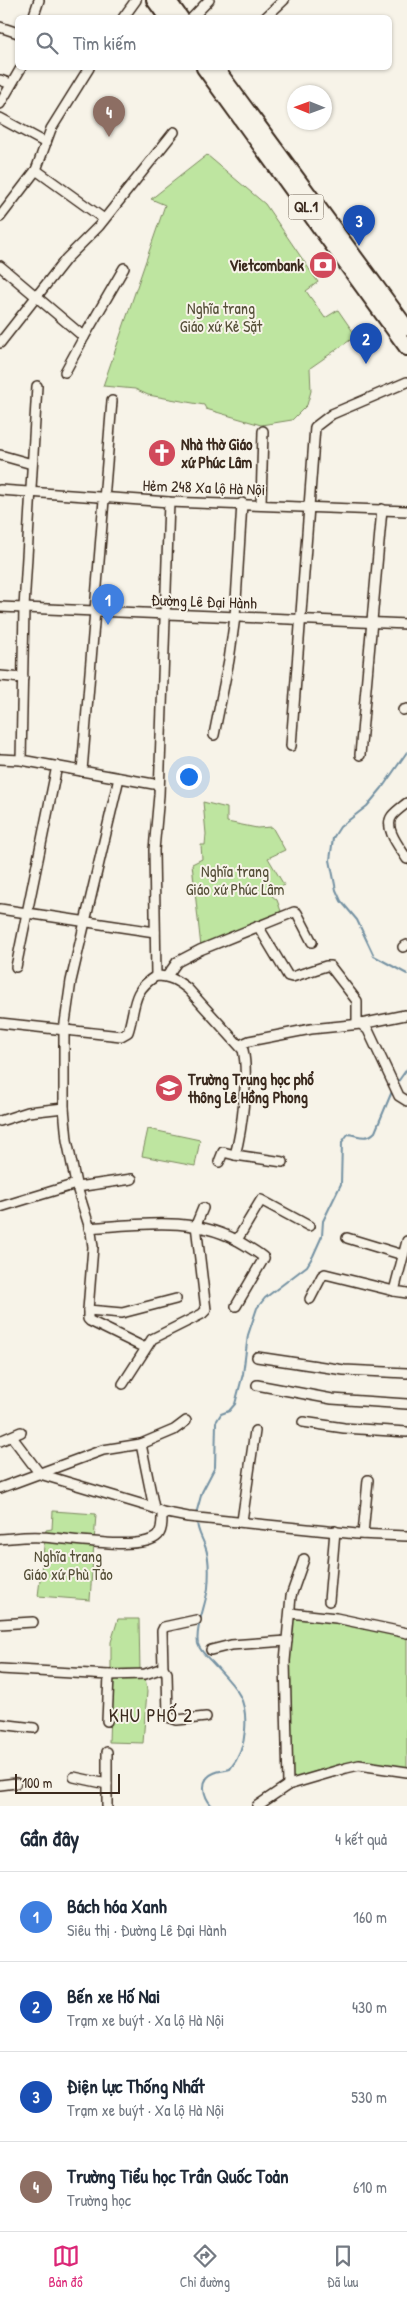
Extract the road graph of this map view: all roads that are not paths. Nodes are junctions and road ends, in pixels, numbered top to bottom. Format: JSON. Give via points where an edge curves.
{"nodes":[{"id":1,"x":39,"y":0,"type":"edge"},
{"id":2,"x":136,"y":0,"type":"edge"},
{"id":3,"x":154,"y":0,"type":"edge"},
{"id":4,"x":168,"y":0,"type":"edge"},
{"id":5,"x":209,"y":0,"type":"edge"},
{"id":6,"x":284,"y":0,"type":"edge"},
{"id":7,"x":35,"y":15,"type":"edge"},
{"id":8,"x":125,"y":15,"type":"edge"},
{"id":9,"x":164,"y":15,"type":"edge"},
{"id":10,"x":179,"y":15,"type":"edge"},
{"id":11,"x":195,"y":15,"type":"edge"},
{"id":12,"x":268,"y":15,"type":"edge"},
{"id":13,"x":0,"y":27,"type":"edge"},
{"id":14,"x":15,"y":32,"type":"edge"},
{"id":15,"x":20,"y":70,"type":"edge"},
{"id":16,"x":89,"y":70,"type":"edge"},
{"id":17,"x":206,"y":70,"type":"edge"},
{"id":18,"x":217,"y":70,"type":"edge"},
{"id":19,"x":0,"y":80,"type":"edge"},
{"id":20,"x":11,"y":84,"type":"junction"},
{"id":21,"x":0,"y":104,"type":"edge"},
{"id":22,"x":0,"y":118,"type":"edge"},
{"id":23,"x":174,"y":132,"type":"dead end"},
{"id":24,"x":46,"y":143,"type":"junction"},
{"id":25,"x":276,"y":158,"type":"junction"},
{"id":26,"x":36,"y":170,"type":"junction"},
{"id":27,"x":0,"y":217,"type":"edge"},
{"id":28,"x":104,"y":219,"type":"junction"},
{"id":29,"x":0,"y":266,"type":"edge"},
{"id":30,"x":124,"y":268,"type":"dead end"},
{"id":31,"x":36,"y":296,"type":"junction"},
{"id":32,"x":407,"y":328,"type":"edge"},
{"id":33,"x":84,"y":337,"type":"junction"},
{"id":34,"x":0,"y":343,"type":"edge"},
{"id":35,"x":407,"y":348,"type":"edge"},
{"id":36,"x":65,"y":372,"type":"dead end"},
{"id":37,"x":407,"y":382,"type":"edge"},
{"id":38,"x":37,"y":386,"type":"dead end"},
{"id":39,"x":112,"y":401,"type":"dead end"},
{"id":40,"x":263,"y":430,"type":"dead end"},
{"id":41,"x":0,"y":455,"type":"edge"},
{"id":42,"x":32,"y":464,"type":"junction"},
{"id":43,"x":0,"y":490,"type":"edge"},
{"id":44,"x":30,"y":491,"type":"junction"},
{"id":45,"x":104,"y":496,"type":"junction"},
{"id":46,"x":169,"y":502,"type":"junction"},
{"id":47,"x":242,"y":503,"type":"junction"},
{"id":48,"x":262,"y":504,"type":"junction"},
{"id":49,"x":310,"y":506,"type":"junction"},
{"id":50,"x":382,"y":509,"type":"junction"},
{"id":51,"x":407,"y":511,"type":"edge"},
{"id":52,"x":0,"y":607,"type":"edge"},
{"id":53,"x":24,"y":608,"type":"junction"},
{"id":54,"x":94,"y":611,"type":"junction"},
{"id":55,"x":164,"y":615,"type":"junction"},
{"id":56,"x":235,"y":617,"type":"junction"},
{"id":57,"x":301,"y":620,"type":"junction"},
{"id":58,"x":372,"y":622,"type":"junction"},
{"id":59,"x":407,"y":624,"type":"edge"},
{"id":60,"x":0,"y":676,"type":"edge"},
{"id":61,"x":23,"y":678,"type":"junction"},
{"id":62,"x":214,"y":735,"type":"dead end"},
{"id":63,"x":291,"y":746,"type":"dead end"},
{"id":64,"x":360,"y":755,"type":"dead end"},
{"id":65,"x":0,"y":759,"type":"edge"},
{"id":66,"x":21,"y":760,"type":"junction"},
{"id":67,"x":58,"y":766,"type":"junction"},
{"id":68,"x":82,"y":771,"type":"junction"},
{"id":69,"x":119,"y":778,"type":"junction"},
{"id":70,"x":159,"y":785,"type":"junction"},
{"id":71,"x":407,"y":803,"type":"edge"},
{"id":72,"x":407,"y":859,"type":"edge"},
{"id":73,"x":0,"y":909,"type":"edge"},
{"id":74,"x":27,"y":912,"type":"junction"},
{"id":75,"x":85,"y":923,"type":"junction"},
{"id":76,"x":258,"y":926,"type":"junction"},
{"id":77,"x":155,"y":932,"type":"junction"},
{"id":78,"x":312,"y":942,"type":"dead end"},
{"id":79,"x":16,"y":967,"type":"dead end"},
{"id":80,"x":156,"y":976,"type":"junction"},
{"id":81,"x":167,"y":976,"type":"junction"},
{"id":82,"x":405,"y":1015,"type":"dead end"},
{"id":83,"x":0,"y":1023,"type":"edge"},
{"id":84,"x":359,"y":1024,"type":"junction"},
{"id":85,"x":64,"y":1030,"type":"junction"},
{"id":86,"x":240,"y":1045,"type":"junction"},
{"id":87,"x":403,"y":1098,"type":"edge"},
{"id":88,"x":64,"y":1108,"type":"junction"},
{"id":89,"x":0,"y":1121,"type":"edge"},
{"id":90,"x":235,"y":1155,"type":"junction"},
{"id":91,"x":219,"y":1162,"type":"dead end"},
{"id":92,"x":283,"y":1162,"type":"dead end"},
{"id":93,"x":132,"y":1179,"type":"dead end"},
{"id":94,"x":76,"y":1186,"type":"junction"},
{"id":95,"x":0,"y":1207,"type":"edge"},
{"id":96,"x":203,"y":1208,"type":"dead end"},
{"id":97,"x":196,"y":1225,"type":"junction"},
{"id":98,"x":309,"y":1226,"type":"dead end"},
{"id":99,"x":89,"y":1228,"type":"junction"},
{"id":100,"x":347,"y":1238,"type":"dead end"},
{"id":101,"x":237,"y":1240,"type":"junction"},
{"id":102,"x":407,"y":1241,"type":"edge"},
{"id":103,"x":403,"y":1255,"type":"junction"},
{"id":104,"x":394,"y":1291,"type":"junction"},
{"id":105,"x":407,"y":1293,"type":"edge"},
{"id":106,"x":176,"y":1299,"type":"dead end"},
{"id":107,"x":310,"y":1299,"type":"dead end"},
{"id":108,"x":236,"y":1306,"type":"dead end"},
{"id":109,"x":88,"y":1310,"type":"junction"},
{"id":110,"x":145,"y":1348,"type":"junction"},
{"id":111,"x":257,"y":1357,"type":"dead end"},
{"id":112,"x":407,"y":1373,"type":"edge"},
{"id":113,"x":123,"y":1384,"type":"dead end"},
{"id":114,"x":257,"y":1385,"type":"dead end"},
{"id":115,"x":407,"y":1404,"type":"edge"},
{"id":116,"x":186,"y":1421,"type":"dead end"},
{"id":117,"x":304,"y":1422,"type":"dead end"},
{"id":118,"x":255,"y":1431,"type":"dead end"},
{"id":119,"x":407,"y":1432,"type":"edge"},
{"id":120,"x":0,"y":1441,"type":"edge"},
{"id":121,"x":141,"y":1444,"type":"junction"},
{"id":122,"x":40,"y":1474,"type":"junction"},
{"id":123,"x":368,"y":1480,"type":"dead end"},
{"id":124,"x":0,"y":1488,"type":"edge"},
{"id":125,"x":158,"y":1510,"type":"junction"},
{"id":126,"x":242,"y":1521,"type":"junction"},
{"id":127,"x":336,"y":1531,"type":"junction"},
{"id":128,"x":363,"y":1534,"type":"junction"},
{"id":129,"x":407,"y":1536,"type":"edge"},
{"id":130,"x":0,"y":1539,"type":"edge"},
{"id":131,"x":304,"y":1559,"type":"dead end"},
{"id":132,"x":329,"y":1601,"type":"dead end"},
{"id":133,"x":290,"y":1612,"type":"junction"},
{"id":134,"x":196,"y":1620,"type":"dead end"},
{"id":135,"x":33,"y":1622,"type":"dead end"},
{"id":136,"x":0,"y":1624,"type":"edge"},
{"id":137,"x":407,"y":1633,"type":"edge"},
{"id":138,"x":287,"y":1641,"type":"junction"},
{"id":139,"x":211,"y":1650,"type":"dead end"},
{"id":140,"x":0,"y":1668,"type":"edge"},
{"id":141,"x":163,"y":1668,"type":"junction"},
{"id":142,"x":109,"y":1675,"type":"junction"},
{"id":143,"x":206,"y":1717,"type":"dead end"},
{"id":144,"x":107,"y":1721,"type":"dead end"},
{"id":145,"x":0,"y":1724,"type":"edge"},
{"id":146,"x":34,"y":1728,"type":"dead end"},
{"id":147,"x":107,"y":1752,"type":"dead end"},
{"id":148,"x":407,"y":1772,"type":"edge"},
{"id":149,"x":74,"y":1777,"type":"dead end"},
{"id":150,"x":16,"y":1783,"type":"dead end"},
{"id":151,"x":107,"y":1784,"type":"junction"},
{"id":152,"x":0,"y":1785,"type":"edge"},
{"id":153,"x":288,"y":1785,"type":"junction"},
{"id":154,"x":107,"y":1806,"type":"edge"},
{"id":155,"x":258,"y":1806,"type":"edge"}],
"edges":[{"from":1,"to":7,"type":"street"},
{"from":2,"to":8,"type":"street"},
{"from":3,"to":9,"type":"highway"},
{"from":4,"to":10,"type":"highway"},
{"from":5,"to":11,"type":"street"},
{"from":6,"to":12,"type":"street"},
{"from":13,"to":14,"type":"street"},
{"from":15,"to":20,"type":"street"},
{"from":16,"to":24,"type":"street","via":[[51,129]]},
{"from":17,"to":25,"type":"highway","number":"QL.1"},
{"from":18,"to":25,"type":"highway","number":"QL.1"},
{"from":19,"to":20,"type":"street"},
{"from":20,"to":21,"type":"street"},
{"from":22,"to":24,"type":"street"},
{"from":23,"to":28,"type":"street"},
{"from":24,"to":26,"type":"street"},
{"from":25,"to":32,"type":"highway","number":"QL.1"},
{"from":25,"to":35,"type":"highway","number":"QL.1"},
{"from":26,"to":27,"type":"street"},
{"from":26,"to":28,"type":"street"},
{"from":28,"to":31,"type":"street"},
{"from":29,"to":31,"type":"street"},
{"from":30,"to":33,"type":"street"},
{"from":31,"to":33,"type":"street"},
{"from":31,"to":34,"type":"street"},
{"from":33,"to":36,"type":"street"},
{"from":37,"to":49,"type":"street","via":[[332,414],[316,425]]},
{"from":38,"to":42,"type":"street"},
{"from":39,"to":45,"type":"street"},
{"from":40,"to":48,"type":"street"},
{"from":41,"to":42,"type":"street"},
{"from":42,"to":44,"type":"street"},
{"from":43,"to":44,"type":"street","name":"Hẻm 248 Xa lộ Hà Nội"},
{"from":44,"to":45,"type":"street","name":"Hẻm 248 Xa lộ Hà Nội"},
{"from":44,"to":53,"type":"street"},
{"from":45,"to":46,"type":"street","name":"Hẻm 248 Xa lộ Hà Nội"},
{"from":45,"to":54,"type":"street"},
{"from":46,"to":47,"type":"street","name":"Hẻm 248 Xa lộ Hà Nội"},
{"from":46,"to":55,"type":"street"},
{"from":47,"to":48,"type":"street","name":"Hẻm 248 Xa lộ Hà Nội"},
{"from":47,"to":56,"type":"street"},
{"from":48,"to":49,"type":"street","name":"Hẻm 248 Xa lộ Hà Nội"},
{"from":49,"to":50,"type":"street","name":"Hẻm 248 Xa lộ Hà Nội"},
{"from":49,"to":57,"type":"street"},
{"from":50,"to":51,"type":"street","name":"Hẻm 248 Xa lộ Hà Nội"},
{"from":50,"to":58,"type":"street"},
{"from":52,"to":53,"type":"street","name":"Đường Lê Đại Hành"},
{"from":53,"to":54,"type":"street","name":"Đường Lê Đại Hành"},
{"from":53,"to":61,"type":"street"},
{"from":54,"to":55,"type":"street","name":"Đường Lê Đại Hành"},
{"from":54,"to":68,"type":"street"},
{"from":55,"to":56,"type":"street","name":"Đường Lê Đại Hành"},
{"from":55,"to":70,"type":"street"},
{"from":56,"to":57,"type":"street","name":"Đường Lê Đại Hành"},
{"from":56,"to":62,"type":"street"},
{"from":57,"to":58,"type":"street","name":"Đường Lê Đại Hành"},
{"from":57,"to":63,"type":"street"},
{"from":58,"to":59,"type":"street","name":"Đường Lê Đại Hành"},
{"from":58,"to":64,"type":"street"},
{"from":60,"to":61,"type":"street"},
{"from":61,"to":66,"type":"street"},
{"from":65,"to":66,"type":"street"},
{"from":66,"to":67,"type":"street"},
{"from":67,"to":68,"type":"street"},
{"from":67,"to":74,"type":"street"},
{"from":68,"to":69,"type":"street"},
{"from":69,"to":70,"type":"street"},
{"from":69,"to":75,"type":"street"},
{"from":70,"to":77,"type":"street","via":[[154,850]]},
{"from":71,"to":72,"type":"street","via":[[389,822],[390,830]]},
{"from":73,"to":74,"type":"street"},
{"from":74,"to":75,"type":"street"},
{"from":74,"to":79,"type":"street"},
{"from":75,"to":77,"type":"street"},
{"from":75,"to":85,"type":"street"},
{"from":76,"to":78,"type":"street","via":[[294,912]]},
{"from":76,"to":81,"type":"street","via":[[177,962]]},
{"from":76,"to":84,"type":"street","via":[[288,976],[330,966],[356,1001]]},
{"from":77,"to":80,"type":"street"},
{"from":80,"to":81,"type":"street"},
{"from":80,"to":85,"type":"street","via":[[136,996],[126,1034]]},
{"from":81,"to":86,"type":"street","via":[[188,988]]},
{"from":82,"to":84,"type":"street"},
{"from":83,"to":85,"type":"street"},
{"from":84,"to":86,"type":"street","via":[[263,1038]]},
{"from":84,"to":87,"type":"street","via":[[368,1030]]},
{"from":85,"to":88,"type":"street"},
{"from":86,"to":90,"type":"street","via":[[245,1055],[244,1082]]},
{"from":88,"to":89,"type":"street","via":[[28,1112]]},
{"from":88,"to":94,"type":"street"},
{"from":90,"to":91,"type":"street","via":[[223,1152]]},
{"from":90,"to":92,"type":"street"},
{"from":93,"to":94,"type":"street"},
{"from":94,"to":95,"type":"street"},
{"from":94,"to":99,"type":"street"},
{"from":96,"to":97,"type":"street"},
{"from":97,"to":99,"type":"street"},
{"from":97,"to":101,"type":"street"},
{"from":97,"to":110,"type":"street","via":[[206,1310],[152,1339]]},
{"from":98,"to":101,"type":"street","via":[[261,1200]]},
{"from":99,"to":109,"type":"street","via":[[93,1248]]},
{"from":100,"to":103,"type":"street"},
{"from":101,"to":108,"type":"street","via":[[264,1258]]},
{"from":102,"to":103,"type":"street"},
{"from":103,"to":104,"type":"street"},
{"from":104,"to":105,"type":"street"},
{"from":104,"to":107,"type":"street","via":[[325,1274]]},
{"from":106,"to":109,"type":"street","via":[[122,1313]]},
{"from":109,"to":110,"type":"street","via":[[90,1322]]},
{"from":110,"to":113,"type":"street"},
{"from":111,"to":112,"type":"street","via":[[344,1370]]},
{"from":114,"to":115,"type":"street","via":[[332,1399]]},
{"from":116,"to":121,"type":"street","via":[[174,1430]]},
{"from":117,"to":119,"type":"street"},
{"from":118,"to":126,"type":"street"},
{"from":120,"to":122,"type":"street","via":[[17,1434]]},
{"from":121,"to":122,"type":"street","via":[[103,1450]]},
{"from":121,"to":125,"type":"street"},
{"from":122,"to":124,"type":"street"},
{"from":122,"to":125,"type":"street"},
{"from":123,"to":128,"type":"street"},
{"from":125,"to":126,"type":"street","via":[[188,1517]]},
{"from":125,"to":130,"type":"street","via":[[162,1528],[158,1536],[146,1542],[38,1536]]},
{"from":126,"to":127,"type":"street"},
{"from":127,"to":128,"type":"street"},
{"from":127,"to":132,"type":"street"},
{"from":128,"to":129,"type":"street"},
{"from":131,"to":133,"type":"street","via":[[291,1596]]},
{"from":133,"to":137,"type":"street"},
{"from":133,"to":138,"type":"street"},
{"from":134,"to":141,"type":"street","via":[[164,1627]]},
{"from":135,"to":136,"type":"street"},
{"from":138,"to":139,"type":"street","via":[[230,1644]]},
{"from":138,"to":153,"type":"street"},
{"from":140,"to":142,"type":"street"},
{"from":141,"to":142,"type":"street","via":[[144,1674]]},
{"from":141,"to":143,"type":"street","via":[[167,1673],[168,1717],[177,1720]]},
{"from":142,"to":144,"type":"street"},
{"from":145,"to":146,"type":"street"},
{"from":147,"to":151,"type":"street"},
{"from":148,"to":153,"type":"street","via":[[359,1765]]},
{"from":149,"to":151,"type":"street"},
{"from":150,"to":152,"type":"street"},
{"from":151,"to":154,"type":"street"},
{"from":153,"to":155,"type":"street"}]}
